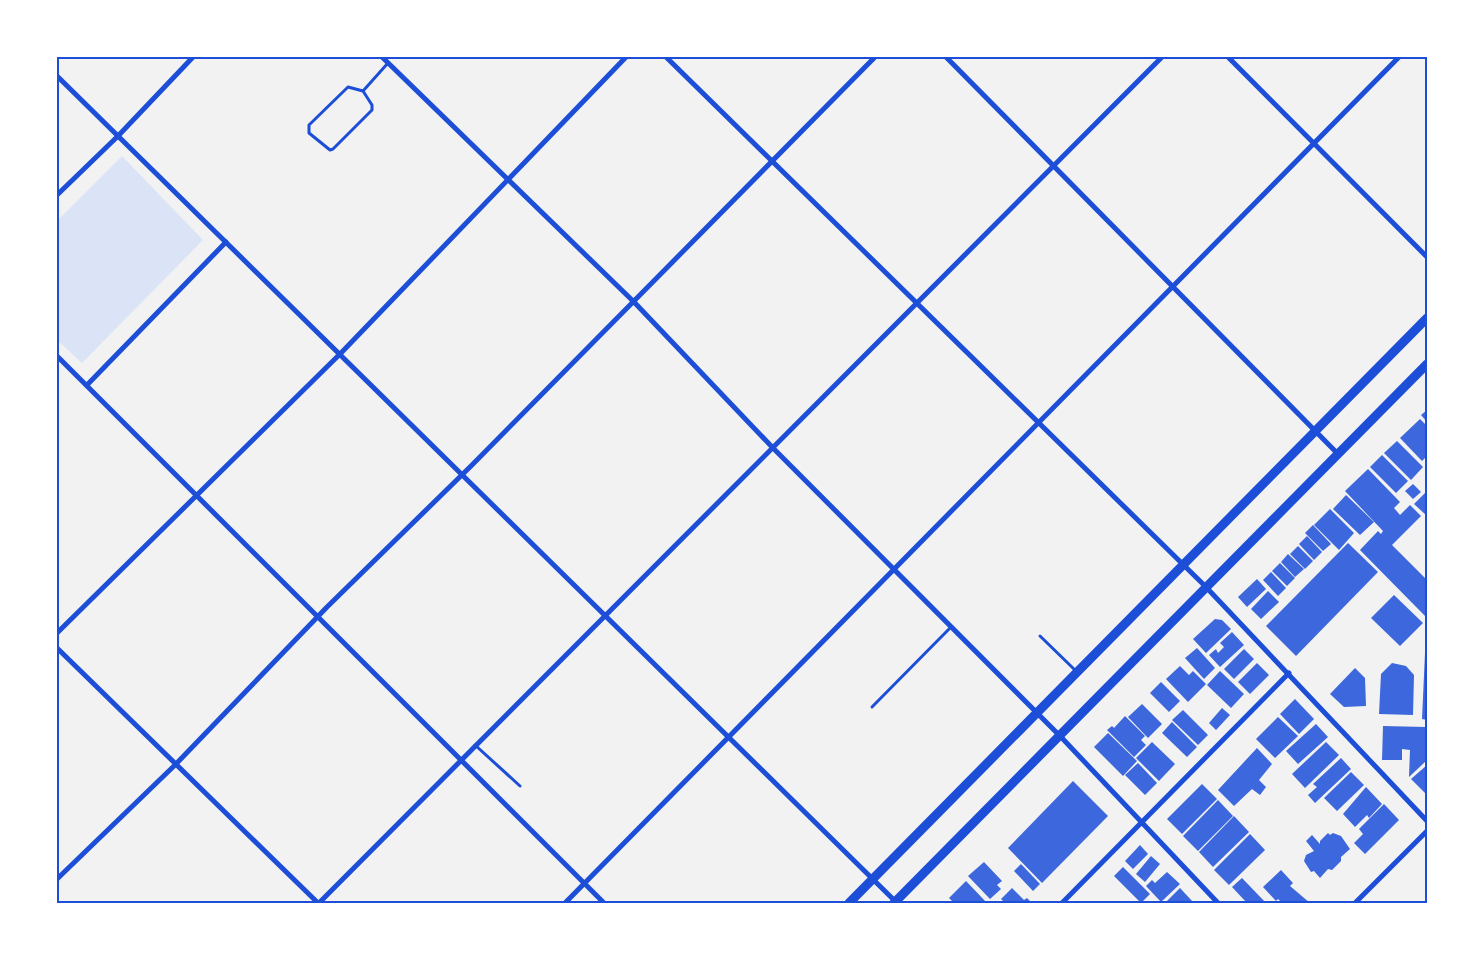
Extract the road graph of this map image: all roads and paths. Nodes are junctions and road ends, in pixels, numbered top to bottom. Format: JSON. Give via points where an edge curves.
{"nodes":[{"id":1,"x":194,"y":56,"type":"edge"},
{"id":2,"x":381,"y":56,"type":"edge"},
{"id":3,"x":627,"y":56,"type":"edge"},
{"id":4,"x":665,"y":56,"type":"edge"},
{"id":5,"x":876,"y":56,"type":"edge"},
{"id":6,"x":945,"y":56,"type":"edge"},
{"id":7,"x":1163,"y":56,"type":"edge"},
{"id":8,"x":1227,"y":56,"type":"edge"},
{"id":9,"x":1400,"y":56,"type":"edge"},
{"id":10,"x":388,"y":63,"type":"junction"},
{"id":11,"x":56,"y":75,"type":"edge"},
{"id":12,"x":363,"y":91,"type":"junction"},
{"id":13,"x":118,"y":136,"type":"junction"},
{"id":14,"x":1314,"y":143,"type":"junction"},
{"id":15,"x":773,"y":161,"type":"junction"},
{"id":16,"x":1054,"y":166,"type":"junction"},
{"id":17,"x":508,"y":178,"type":"junction"},
{"id":18,"x":56,"y":196,"type":"edge"},
{"id":19,"x":226,"y":242,"type":"junction"},
{"id":20,"x":1427,"y":257,"type":"edge"},
{"id":21,"x":1174,"y":288,"type":"junction"},
{"id":22,"x":634,"y":302,"type":"junction"},
{"id":23,"x":917,"y":305,"type":"junction"},
{"id":24,"x":1427,"y":318,"type":"edge"},
{"id":25,"x":341,"y":353,"type":"junction"},
{"id":26,"x":56,"y":355,"type":"edge"},
{"id":27,"x":1427,"y":364,"type":"edge"},
{"id":28,"x":87,"y":385,"type":"junction"},
{"id":29,"x":1038,"y":424,"type":"junction"},
{"id":30,"x":1315,"y":432,"type":"junction"},
{"id":31,"x":773,"y":448,"type":"junction"},
{"id":32,"x":1338,"y":454,"type":"junction"},
{"id":33,"x":462,"y":475,"type":"junction"},
{"id":34,"x":198,"y":494,"type":"junction"},
{"id":35,"x":1182,"y":564,"type":"junction"},
{"id":36,"x":894,"y":571,"type":"junction"},
{"id":37,"x":1205,"y":586,"type":"junction"},
{"id":38,"x":318,"y":616,"type":"junction"},
{"id":39,"x":604,"y":617,"type":"junction"},
{"id":40,"x":951,"y":627,"type":"junction"},
{"id":41,"x":56,"y":634,"type":"edge"},
{"id":42,"x":1040,"y":636,"type":"dead end"},
{"id":43,"x":56,"y":647,"type":"edge"},
{"id":44,"x":1078,"y":672,"type":"junction"},
{"id":45,"x":1289,"y":673,"type":"junction"},
{"id":46,"x":872,"y":707,"type":"dead end"},
{"id":47,"x":1038,"y":714,"type":"junction"},
{"id":48,"x":726,"y":737,"type":"junction"},
{"id":49,"x":1061,"y":737,"type":"junction"},
{"id":50,"x":474,"y":745,"type":"junction"},
{"id":51,"x":460,"y":759,"type":"junction"},
{"id":52,"x":175,"y":765,"type":"junction"},
{"id":53,"x":520,"y":786,"type":"dead end"},
{"id":54,"x":1427,"y":821,"type":"edge"},
{"id":55,"x":1141,"y":822,"type":"junction"},
{"id":56,"x":1427,"y":831,"type":"edge"},
{"id":57,"x":872,"y":879,"type":"junction"},
{"id":58,"x":56,"y":880,"type":"edge"},
{"id":59,"x":584,"y":883,"type":"junction"},
{"id":60,"x":895,"y":902,"type":"edge"},
{"id":61,"x":318,"y":903,"type":"edge"},
{"id":62,"x":565,"y":903,"type":"edge"},
{"id":63,"x":604,"y":903,"type":"edge"},
{"id":64,"x":849,"y":903,"type":"edge"},
{"id":65,"x":1062,"y":903,"type":"edge"},
{"id":66,"x":1218,"y":903,"type":"edge"},
{"id":67,"x":1355,"y":903,"type":"edge"}],
"edges":[{"from":1,"to":13,"type":"street"},
{"from":2,"to":10,"type":"street"},
{"from":3,"to":17,"type":"street"},
{"from":4,"to":15,"type":"street"},
{"from":5,"to":15,"type":"street"},
{"from":6,"to":16,"type":"street"},
{"from":7,"to":16,"type":"street"},
{"from":8,"to":14,"type":"street"},
{"from":9,"to":14,"type":"street"},
{"from":10,"to":12,"type":"lane"},
{"from":10,"to":17,"type":"street"},
{"from":11,"to":13,"type":"street"},
{"from":12,"to":12,"type":"lane","via":[[352,87],[344,89],[309,125],[309,133],[327,149],[333,149],[372,110]]},
{"from":13,"to":18,"type":"street"},
{"from":13,"to":19,"type":"street"},
{"from":14,"to":20,"type":"street"},
{"from":14,"to":21,"type":"street"},
{"from":15,"to":22,"type":"street"},
{"from":15,"to":23,"type":"street"},
{"from":16,"to":21,"type":"street"},
{"from":16,"to":23,"type":"street"},
{"from":17,"to":22,"type":"street"},
{"from":17,"to":25,"type":"street"},
{"from":19,"to":25,"type":"street"},
{"from":19,"to":28,"type":"street"},
{"from":21,"to":29,"type":"street"},
{"from":21,"to":30,"type":"street"},
{"from":22,"to":31,"type":"street"},
{"from":22,"to":33,"type":"street"},
{"from":23,"to":29,"type":"street"},
{"from":23,"to":31,"type":"street"},
{"from":24,"to":30,"type":"main road"},
{"from":25,"to":33,"type":"street"},
{"from":25,"to":34,"type":"street"},
{"from":26,"to":28,"type":"street"},
{"from":27,"to":32,"type":"main road"},
{"from":28,"to":34,"type":"street"},
{"from":29,"to":35,"type":"street"},
{"from":29,"to":36,"type":"street"},
{"from":30,"to":32,"type":"street"},
{"from":30,"to":35,"type":"main road"},
{"from":31,"to":36,"type":"street"},
{"from":31,"to":39,"type":"street"},
{"from":32,"to":37,"type":"main road"},
{"from":33,"to":38,"type":"street"},
{"from":33,"to":39,"type":"street"},
{"from":34,"to":38,"type":"street"},
{"from":34,"to":41,"type":"street"},
{"from":35,"to":37,"type":"street"},
{"from":35,"to":44,"type":"main road"},
{"from":36,"to":40,"type":"street"},
{"from":36,"to":48,"type":"street"},
{"from":37,"to":45,"type":"street"},
{"from":37,"to":49,"type":"main road"},
{"from":38,"to":51,"type":"street"},
{"from":38,"to":52,"type":"street"},
{"from":39,"to":48,"type":"street"},
{"from":39,"to":50,"type":"street"},
{"from":40,"to":46,"type":"lane"},
{"from":40,"to":47,"type":"street"},
{"from":42,"to":44,"type":"lane"},
{"from":43,"to":52,"type":"street"},
{"from":44,"to":47,"type":"main road"},
{"from":45,"to":54,"type":"street"},
{"from":45,"to":55,"type":"street"},
{"from":47,"to":49,"type":"street"},
{"from":47,"to":57,"type":"main road"},
{"from":48,"to":57,"type":"street"},
{"from":48,"to":59,"type":"street"},
{"from":49,"to":55,"type":"street"},
{"from":49,"to":60,"type":"main road"},
{"from":50,"to":51,"type":"street"},
{"from":50,"to":53,"type":"lane"},
{"from":51,"to":59,"type":"street"},
{"from":51,"to":61,"type":"street"},
{"from":52,"to":58,"type":"street"},
{"from":52,"to":61,"type":"street"},
{"from":55,"to":65,"type":"street"},
{"from":55,"to":66,"type":"street"},
{"from":56,"to":67,"type":"street"},
{"from":57,"to":60,"type":"street"},
{"from":57,"to":64,"type":"main road"},
{"from":59,"to":62,"type":"street"},
{"from":59,"to":63,"type":"street"}]}
